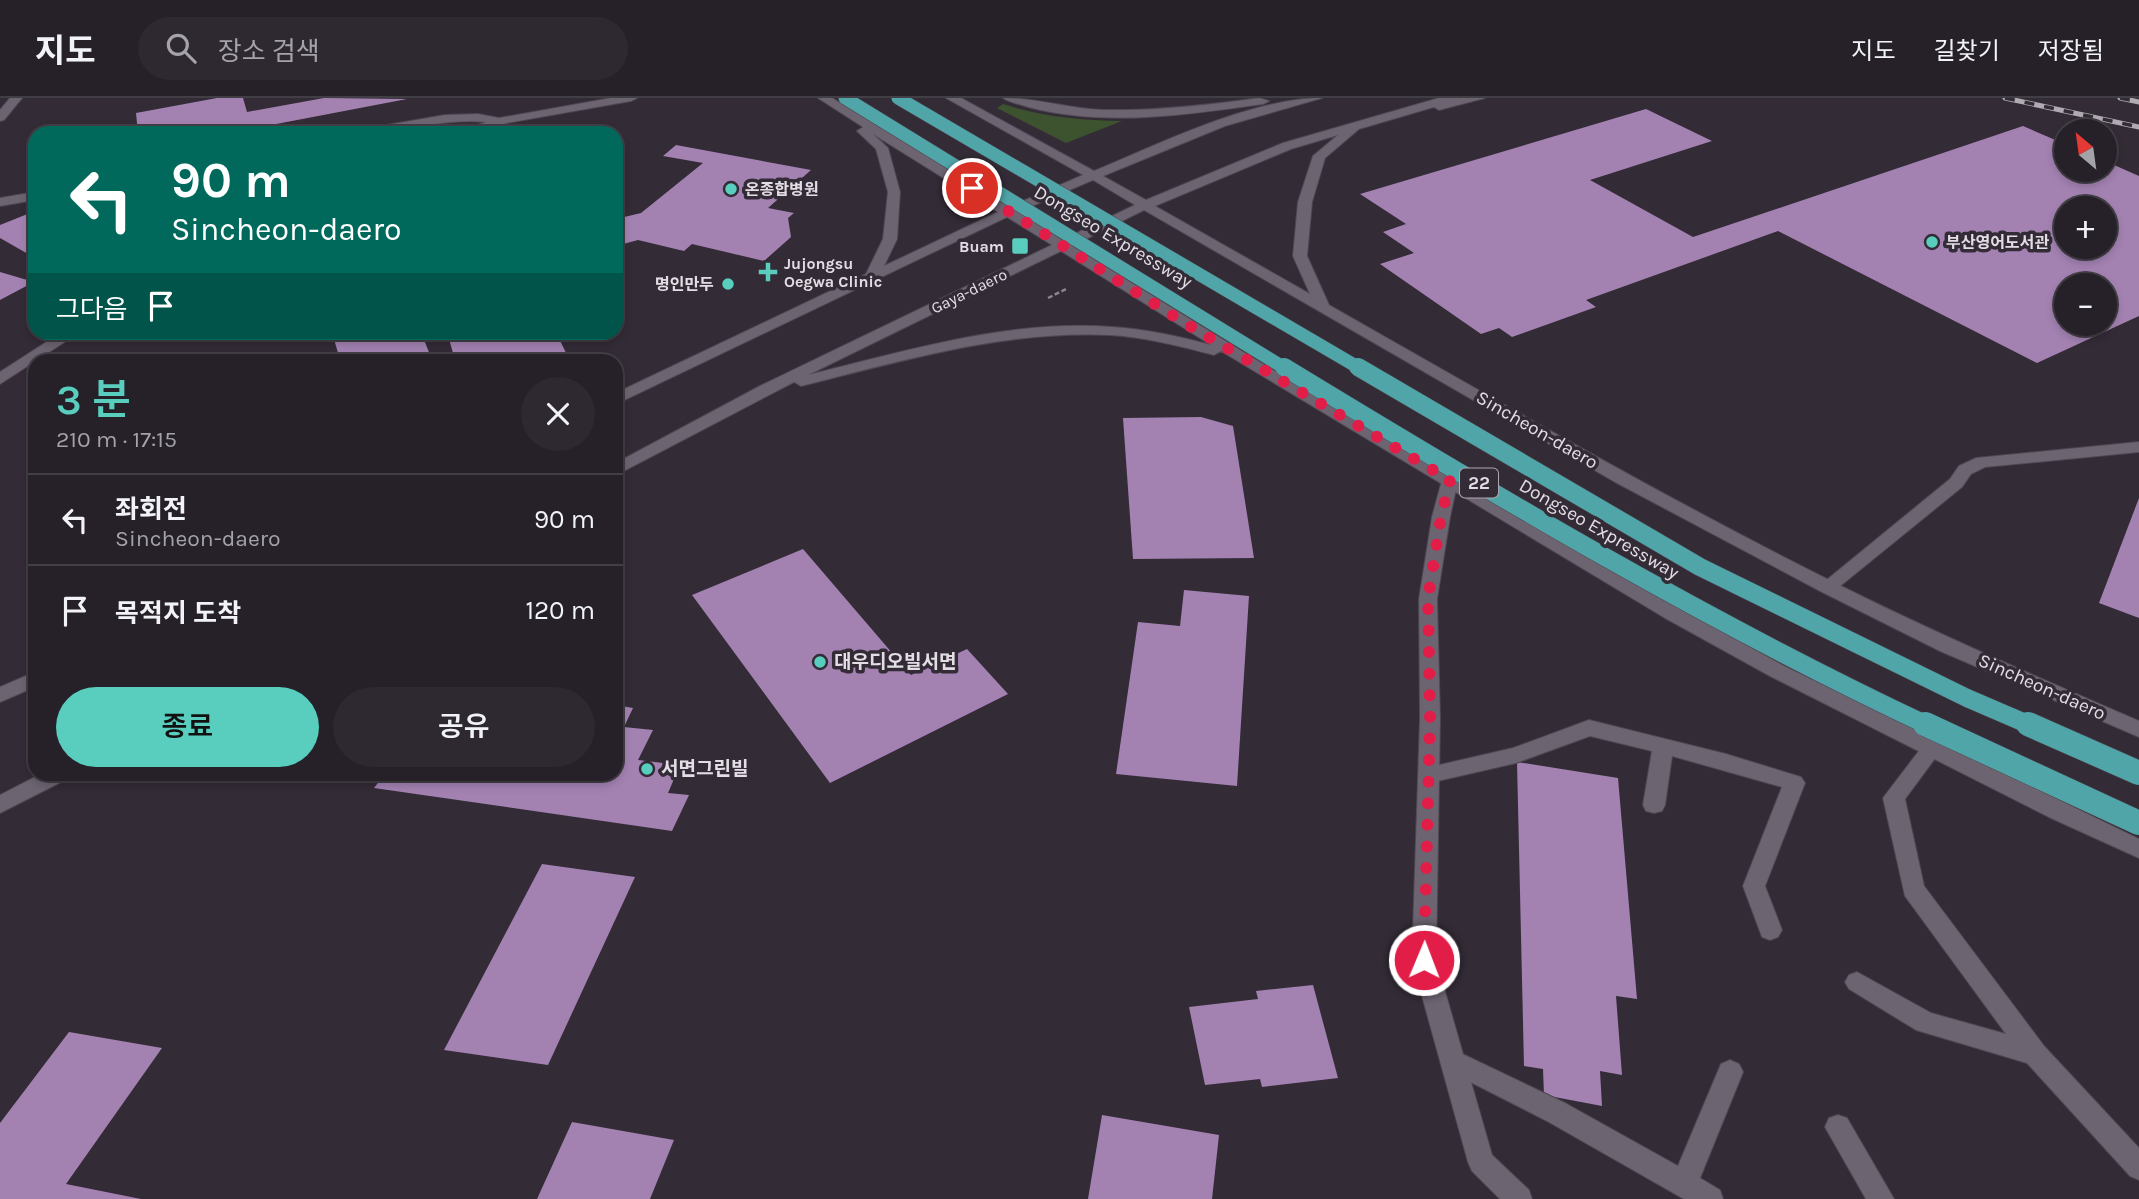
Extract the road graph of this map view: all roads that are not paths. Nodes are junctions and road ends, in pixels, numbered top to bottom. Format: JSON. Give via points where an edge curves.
{"nodes":[{"id":1,"x":16,"y":98,"type":"edge"},
{"id":2,"x":631,"y":98,"type":"edge"},
{"id":3,"x":898,"y":98,"type":"edge"},
{"id":4,"x":952,"y":98,"type":"edge"},
{"id":5,"x":1009,"y":98,"type":"edge"},
{"id":6,"x":1288,"y":98,"type":"edge"},
{"id":7,"x":1316,"y":98,"type":"edge"},
{"id":8,"x":1452,"y":98,"type":"edge"},
{"id":9,"x":1479,"y":98,"type":"edge"},
{"id":10,"x":833,"y":99,"type":"edge"},
{"id":11,"x":0,"y":117,"type":"edge"},
{"id":12,"x":506,"y":120,"type":"junction"},
{"id":13,"x":1372,"y":120,"type":"junction"},
{"id":14,"x":399,"y":126,"type":"edge"},
{"id":15,"x":485,"y":126,"type":"edge"},
{"id":16,"x":1094,"y":176,"type":"junction"},
{"id":17,"x":28,"y":197,"type":"edge"},
{"id":18,"x":0,"y":202,"type":"edge"},
{"id":19,"x":1145,"y":205,"type":"junction"},
{"id":20,"x":1009,"y":211,"type":"junction"},
{"id":21,"x":1063,"y":245,"type":"junction"},
{"id":22,"x":873,"y":275,"type":"junction"},
{"id":23,"x":1323,"y":307,"type":"junction"},
{"id":24,"x":61,"y":340,"type":"edge"},
{"id":25,"x":39,"y":354,"type":"edge"},
{"id":26,"x":28,"y":361,"type":"edge"},
{"id":27,"x":1248,"y":361,"type":"junction"},
{"id":28,"x":0,"y":379,"type":"edge"},
{"id":29,"x":766,"y":389,"type":"junction"},
{"id":30,"x":623,"y":396,"type":"edge"},
{"id":31,"x":2139,"y":447,"type":"edge"},
{"id":32,"x":623,"y":466,"type":"edge"},
{"id":33,"x":1450,"y":480,"type":"junction"},
{"id":34,"x":1827,"y":587,"type":"junction"},
{"id":35,"x":28,"y":681,"type":"edge"},
{"id":36,"x":0,"y":695,"type":"edge"},
{"id":37,"x":2139,"y":729,"type":"edge"},
{"id":38,"x":1663,"y":746,"type":"junction"},
{"id":39,"x":1932,"y":749,"type":"junction"},
{"id":40,"x":2139,"y":773,"type":"edge"},
{"id":41,"x":1429,"y":775,"type":"junction"},
{"id":42,"x":45,"y":781,"type":"edge"},
{"id":43,"x":0,"y":805,"type":"edge"},
{"id":44,"x":1654,"y":805,"type":"dead end"},
{"id":45,"x":2139,"y":823,"type":"edge"},
{"id":46,"x":2139,"y":849,"type":"edge"},
{"id":47,"x":1770,"y":930,"type":"dead end"},
{"id":48,"x":1857,"y":982,"type":"dead end"},
{"id":49,"x":2035,"y":1054,"type":"junction"},
{"id":50,"x":1452,"y":1060,"type":"junction"},
{"id":51,"x":1730,"y":1072,"type":"dead end"},
{"id":52,"x":1838,"y":1127,"type":"dead end"},
{"id":53,"x":2139,"y":1167,"type":"edge"},
{"id":54,"x":1684,"y":1184,"type":"junction"},
{"id":55,"x":1519,"y":1199,"type":"edge"},
{"id":56,"x":1710,"y":1199,"type":"edge"},
{"id":57,"x":1881,"y":1199,"type":"edge"}],
"edges":[{"from":1,"to":11,"type":"main road"},
{"from":2,"to":12,"type":"main road"},
{"from":3,"to":40,"type":"highway","name":"Dongseo Expressway","number":"22","bridge":true,"via":[[1700,567],[1967,698]]},
{"from":4,"to":16,"type":"main road","name":"Sincheon-daero"},
{"from":5,"to":6,"type":"main road","via":[[1082,110],[1148,113]]},
{"from":7,"to":16,"type":"main road","via":[[1222,123]]},
{"from":8,"to":13,"type":"main road","name":"Gaya-daero"},
{"from":9,"to":13,"type":"main road"},
{"from":10,"to":20,"type":"main road"},
{"from":10,"to":22,"type":"main road","via":[[882,148],[894,192],[890,239]]},
{"from":10,"to":45,"type":"highway","name":"Dongseo Expressway","number":"22","bridge":true,"via":[[1666,592],[1918,723]]},
{"from":12,"to":14,"type":"main road","via":[[477,116]]},
{"from":12,"to":15,"type":"main road"},
{"from":13,"to":19,"type":"main road","name":"Gaya-daero","via":[[1287,146]]},
{"from":13,"to":23,"type":"main road","via":[[1355,127],[1319,156],[1305,202],[1300,257]]},
{"from":16,"to":19,"type":"main road","name":"Sincheon-daero"},
{"from":16,"to":20,"type":"main road"},
{"from":17,"to":18,"type":"main road"},
{"from":19,"to":21,"type":"main road","name":"Gaya-daero"},
{"from":19,"to":23,"type":"main road","name":"Sincheon-daero"},
{"from":20,"to":21,"type":"main road"},
{"from":20,"to":22,"type":"main road"},
{"from":21,"to":27,"type":"main road"},
{"from":21,"to":29,"type":"main road","name":"Gaya-daero"},
{"from":22,"to":30,"type":"main road"},
{"from":23,"to":34,"type":"main road","name":"Sincheon-daero","via":[[1621,478]]},
{"from":24,"to":25,"type":"main road"},
{"from":26,"to":28,"type":"main road"},
{"from":27,"to":29,"type":"main road","via":[[1176,337],[1126,330],[1038,331],[955,344]]},
{"from":27,"to":33,"type":"main road"},
{"from":29,"to":32,"type":"main road","name":"Gaya-daero"},
{"from":31,"to":34,"type":"main road","via":[[1982,462],[1965,470],[1956,483]]},
{"from":33,"to":39,"type":"main road","via":[[1672,613]]},
{"from":33,"to":41,"type":"main road","via":[[1428,598]]},
{"from":34,"to":37,"type":"main road","name":"Sincheon-daero","via":[[1947,646]]},
{"from":35,"to":36,"type":"main road"},
{"from":38,"to":41,"type":"main road","via":[[1590,728],[1516,755]]},
{"from":38,"to":44,"type":"main road"},
{"from":38,"to":47,"type":"main road","via":[[1794,783],[1754,886]]},
{"from":39,"to":46,"type":"main road"},
{"from":39,"to":49,"type":"main road","via":[[1894,798],[1913,890]]},
{"from":41,"to":50,"type":"main road","via":[[1424,960]]},
{"from":42,"to":43,"type":"main road"},
{"from":48,"to":49,"type":"main road","via":[[1925,1022]]},
{"from":49,"to":53,"type":"main road"},
{"from":50,"to":54,"type":"main road"},
{"from":50,"to":55,"type":"main road","via":[[1481,1162]]},
{"from":51,"to":54,"type":"main road"},
{"from":52,"to":57,"type":"main road"},
{"from":54,"to":56,"type":"main road"}]}
